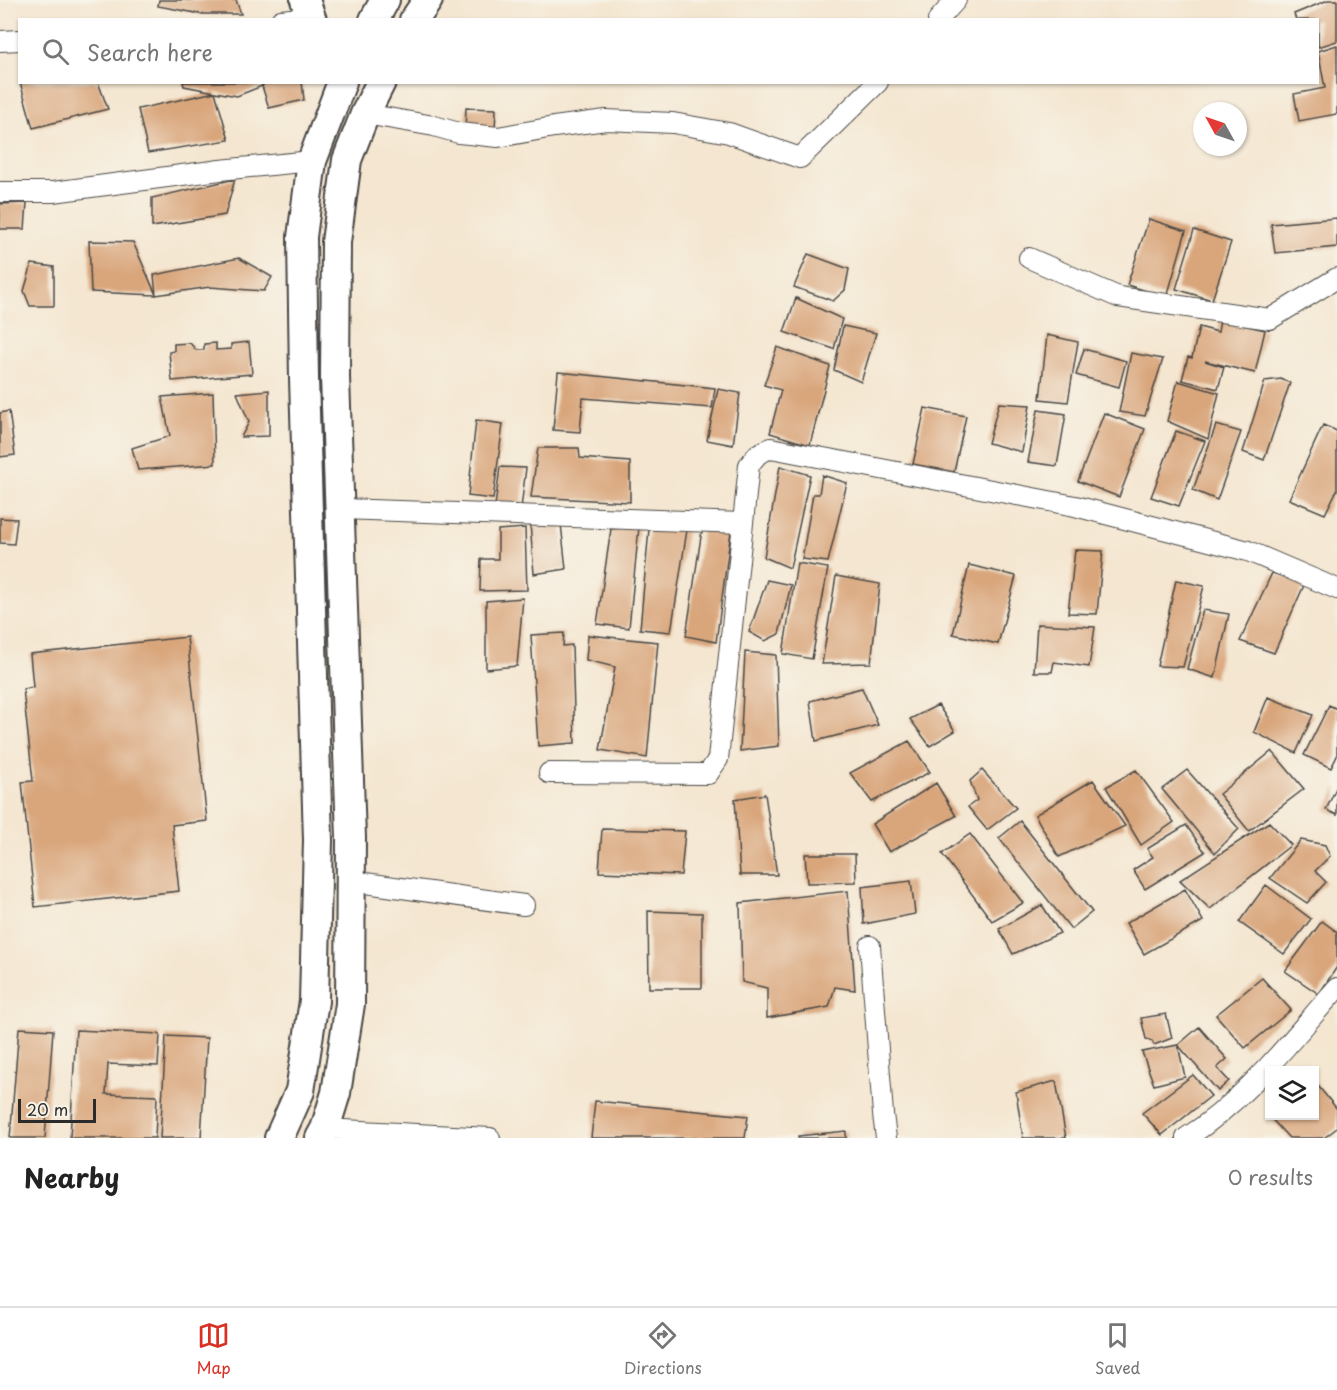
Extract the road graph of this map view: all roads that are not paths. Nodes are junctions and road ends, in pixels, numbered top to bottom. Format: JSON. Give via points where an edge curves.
{"nodes":[{"id":1,"x":385,"y":0,"type":"edge"},
{"id":2,"x":428,"y":0,"type":"edge"},
{"id":3,"x":956,"y":0,"type":"edge"},
{"id":4,"x":309,"y":12,"type":"edge"},
{"id":5,"x":288,"y":18,"type":"edge"},
{"id":6,"x":375,"y":18,"type":"edge"},
{"id":7,"x":415,"y":18,"type":"edge"},
{"id":8,"x":940,"y":18,"type":"edge"},
{"id":9,"x":18,"y":40,"type":"edge"},
{"id":10,"x":0,"y":41,"type":"edge"},
{"id":11,"x":341,"y":84,"type":"edge"},
{"id":12,"x":380,"y":84,"type":"edge"},
{"id":13,"x":876,"y":84,"type":"edge"},
{"id":14,"x":365,"y":114,"type":"junction"},
{"id":15,"x":312,"y":161,"type":"junction"},
{"id":16,"x":0,"y":192,"type":"edge"},
{"id":17,"x":1029,"y":258,"type":"dead end"},
{"id":18,"x":1337,"y":278,"type":"edge"},
{"id":19,"x":340,"y":509,"type":"junction"},
{"id":20,"x":743,"y":523,"type":"junction"},
{"id":21,"x":1337,"y":589,"type":"edge"},
{"id":22,"x":549,"y":772,"type":"dead end"},
{"id":23,"x":351,"y":881,"type":"junction"},
{"id":24,"x":524,"y":905,"type":"dead end"},
{"id":25,"x":870,"y":946,"type":"dead end"},
{"id":26,"x":1337,"y":988,"type":"edge"},
{"id":27,"x":1208,"y":1132,"type":"edge"},
{"id":28,"x":323,"y":1133,"type":"edge"},
{"id":29,"x":279,"y":1138,"type":"edge"},
{"id":30,"x":490,"y":1138,"type":"edge"},
{"id":31,"x":886,"y":1138,"type":"edge"},
{"id":32,"x":1186,"y":1138,"type":"edge"}],
"edges":[{"from":1,"to":6,"type":"main road"},
{"from":2,"to":7,"type":"main road"},
{"from":3,"to":8,"type":"street"},
{"from":4,"to":5,"type":"street"},
{"from":9,"to":10,"type":"street"},
{"from":11,"to":15,"type":"main road"},
{"from":12,"to":14,"type":"main road"},
{"from":13,"to":14,"type":"street","via":[[800,158],[729,133],[674,123],[606,120],[498,137]]},
{"from":14,"to":19,"type":"main road","via":[[347,160],[336,242],[335,377]]},
{"from":15,"to":16,"type":"street","via":[[53,192]]},
{"from":15,"to":29,"type":"main road","via":[[302,237],[318,840],[314,1002],[300,1091]]},
{"from":17,"to":18,"type":"street","via":[[1119,297],[1270,319]]},
{"from":19,"to":20,"type":"street"},
{"from":19,"to":23,"type":"main road"},
{"from":20,"to":21,"type":"street","via":[[749,465],[758,454],[771,448],[1087,509],[1248,551]]},
{"from":20,"to":22,"type":"street","via":[[718,759],[708,774]]},
{"from":23,"to":24,"type":"street"},
{"from":23,"to":28,"type":"main road","via":[[350,1004],[336,1093]]},
{"from":25,"to":31,"type":"street"},
{"from":26,"to":27,"type":"street"},
{"from":27,"to":32,"type":"street"},
{"from":28,"to":30,"type":"street"}]}
